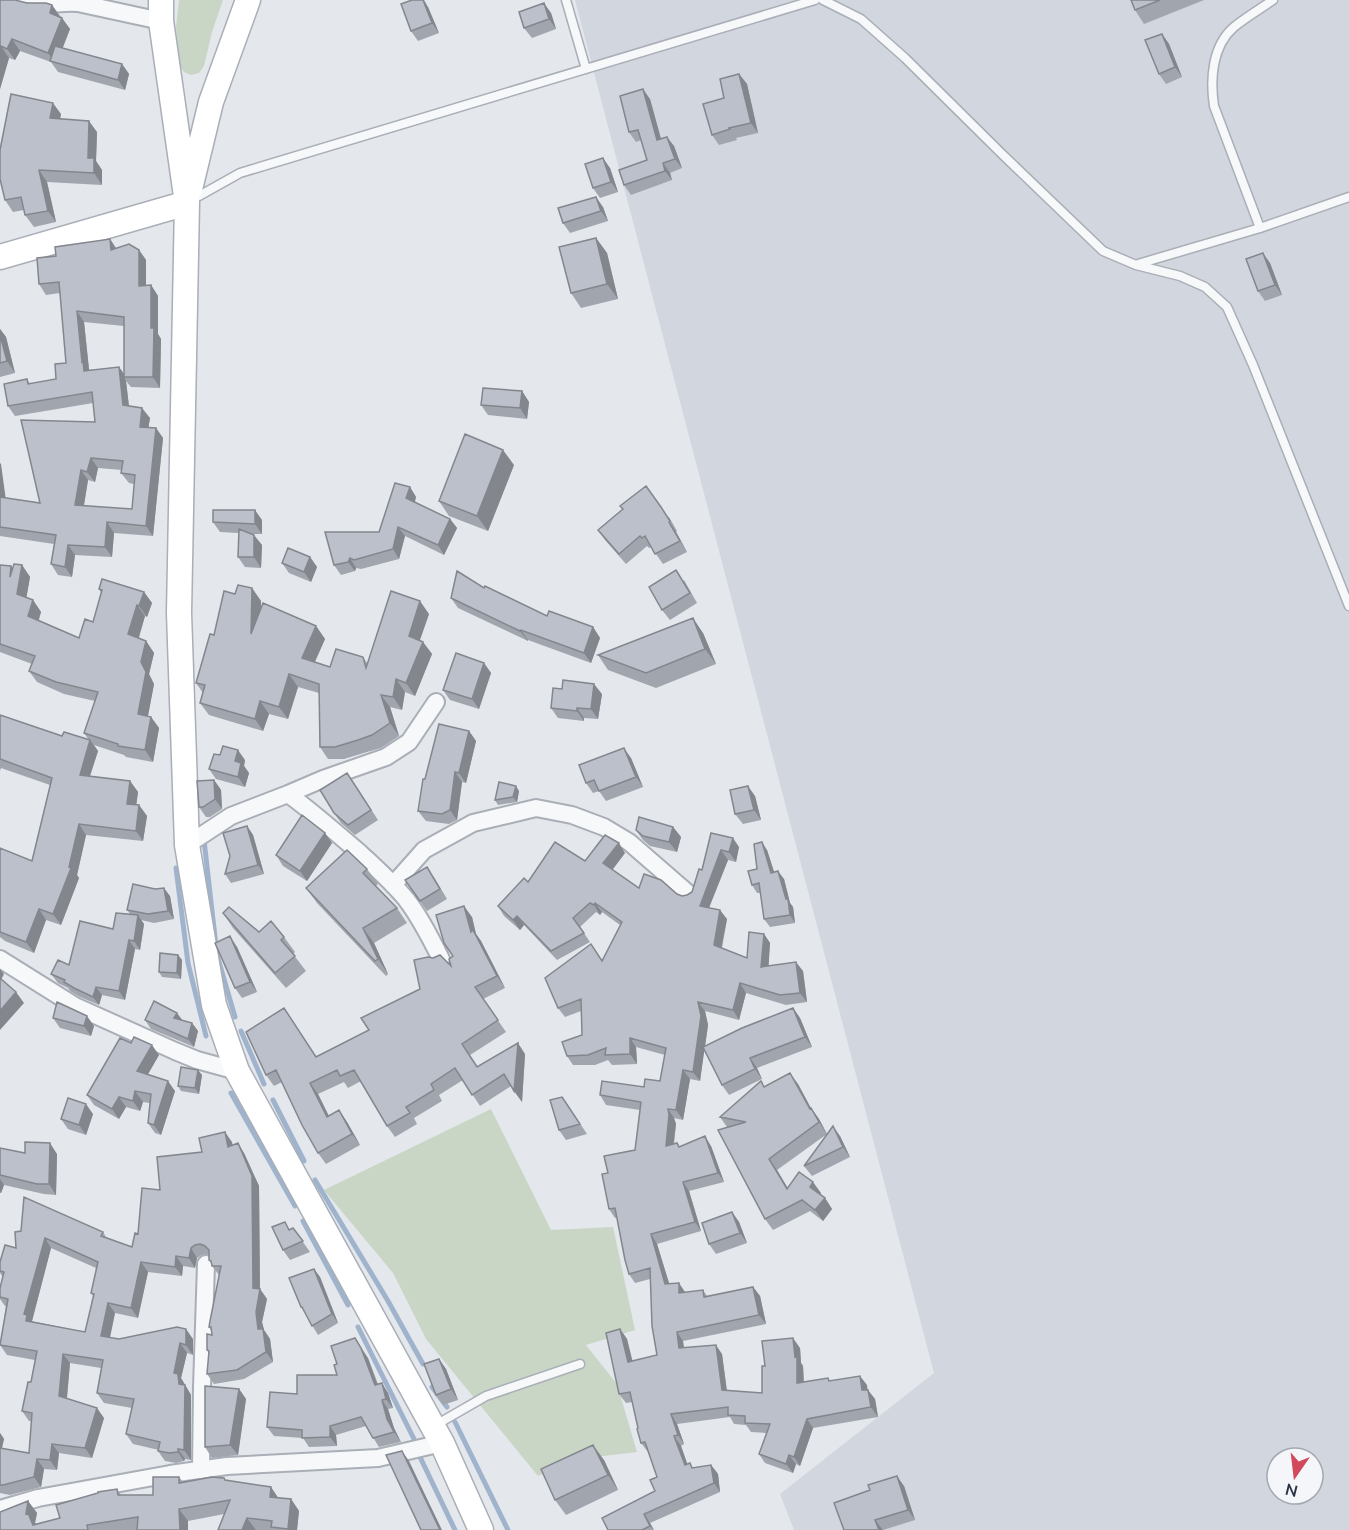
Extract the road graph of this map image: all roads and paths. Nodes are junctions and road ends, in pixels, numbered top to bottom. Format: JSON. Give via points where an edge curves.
{"nodes":[{"id":1,"x":22,"y":0,"type":"edge"},
{"id":2,"x":248,"y":0,"type":"edge"},
{"id":3,"x":566,"y":0,"type":"edge"},
{"id":4,"x":815,"y":0,"type":"edge"},
{"id":5,"x":823,"y":0,"type":"edge"},
{"id":6,"x":1272,"y":0,"type":"edge"},
{"id":7,"x":161,"y":10,"type":"edge"},
{"id":8,"x":586,"y":69,"type":"junction"},
{"id":9,"x":1349,"y":197,"type":"edge"},
{"id":10,"x":187,"y":203,"type":"junction"},
{"id":11,"x":1260,"y":228,"type":"junction"},
{"id":12,"x":0,"y":257,"type":"edge"},
{"id":13,"x":1136,"y":265,"type":"junction"},
{"id":14,"x":1349,"y":606,"type":"edge"},
{"id":15,"x":436,"y":702,"type":"dead end"},
{"id":16,"x":288,"y":794,"type":"junction"},
{"id":17,"x":187,"y":845,"type":"junction"},
{"id":18,"x":393,"y":885,"type":"junction"},
{"id":19,"x":690,"y":895,"type":"edge"},
{"id":20,"x":0,"y":959,"type":"edge"},
{"id":21,"x":441,"y":959,"type":"edge"},
{"id":22,"x":237,"y":1071,"type":"junction"},
{"id":23,"x":206,"y":1264,"type":"edge"},
{"id":24,"x":580,"y":1364,"type":"dead end"},
{"id":25,"x":438,"y":1435,"type":"junction"},
{"id":26,"x":201,"y":1470,"type":"junction"},
{"id":27,"x":0,"y":1509,"type":"edge"},
{"id":28,"x":481,"y":1530,"type":"edge"}],
"edges":[{"from":1,"to":7,"type":"street","via":[[43,5],[65,2]]},
{"from":2,"to":10,"type":"main road","via":[[211,102]]},
{"from":3,"to":8,"type":"lane"},
{"from":4,"to":8,"type":"lane"},
{"from":5,"to":13,"type":"lane","via":[[861,20],[905,58],[1103,251]]},
{"from":6,"to":11,"type":"lane","via":[[1226,36],[1214,62],[1212,78],[1214,106]]},
{"from":7,"to":10,"type":"main road"},
{"from":8,"to":10,"type":"lane","via":[[240,173]]},
{"from":9,"to":11,"type":"lane"},
{"from":10,"to":12,"type":"main road"},
{"from":10,"to":17,"type":"main road","via":[[179,613]]},
{"from":11,"to":13,"type":"lane"},
{"from":13,"to":14,"type":"lane","via":[[1205,287],[1227,307]]},
{"from":15,"to":16,"type":"street","via":[[409,742],[386,757]]},
{"from":16,"to":17,"type":"street","via":[[231,816]]},
{"from":16,"to":18,"type":"street"},
{"from":17,"to":22,"type":"main road","via":[[214,1005]]},
{"from":18,"to":19,"type":"street","via":[[424,850],[473,823],[536,808],[604,827],[629,842]]},
{"from":18,"to":21,"type":"street"},
{"from":20,"to":22,"type":"street","via":[[75,1006],[175,1051]]},
{"from":22,"to":25,"type":"main road"},
{"from":23,"to":26,"type":"street"},
{"from":24,"to":25,"type":"lane","via":[[486,1396]]},
{"from":25,"to":26,"type":"street","via":[[378,1458]]},
{"from":25,"to":28,"type":"main road"},
{"from":26,"to":27,"type":"street","via":[[38,1498]]}]}
